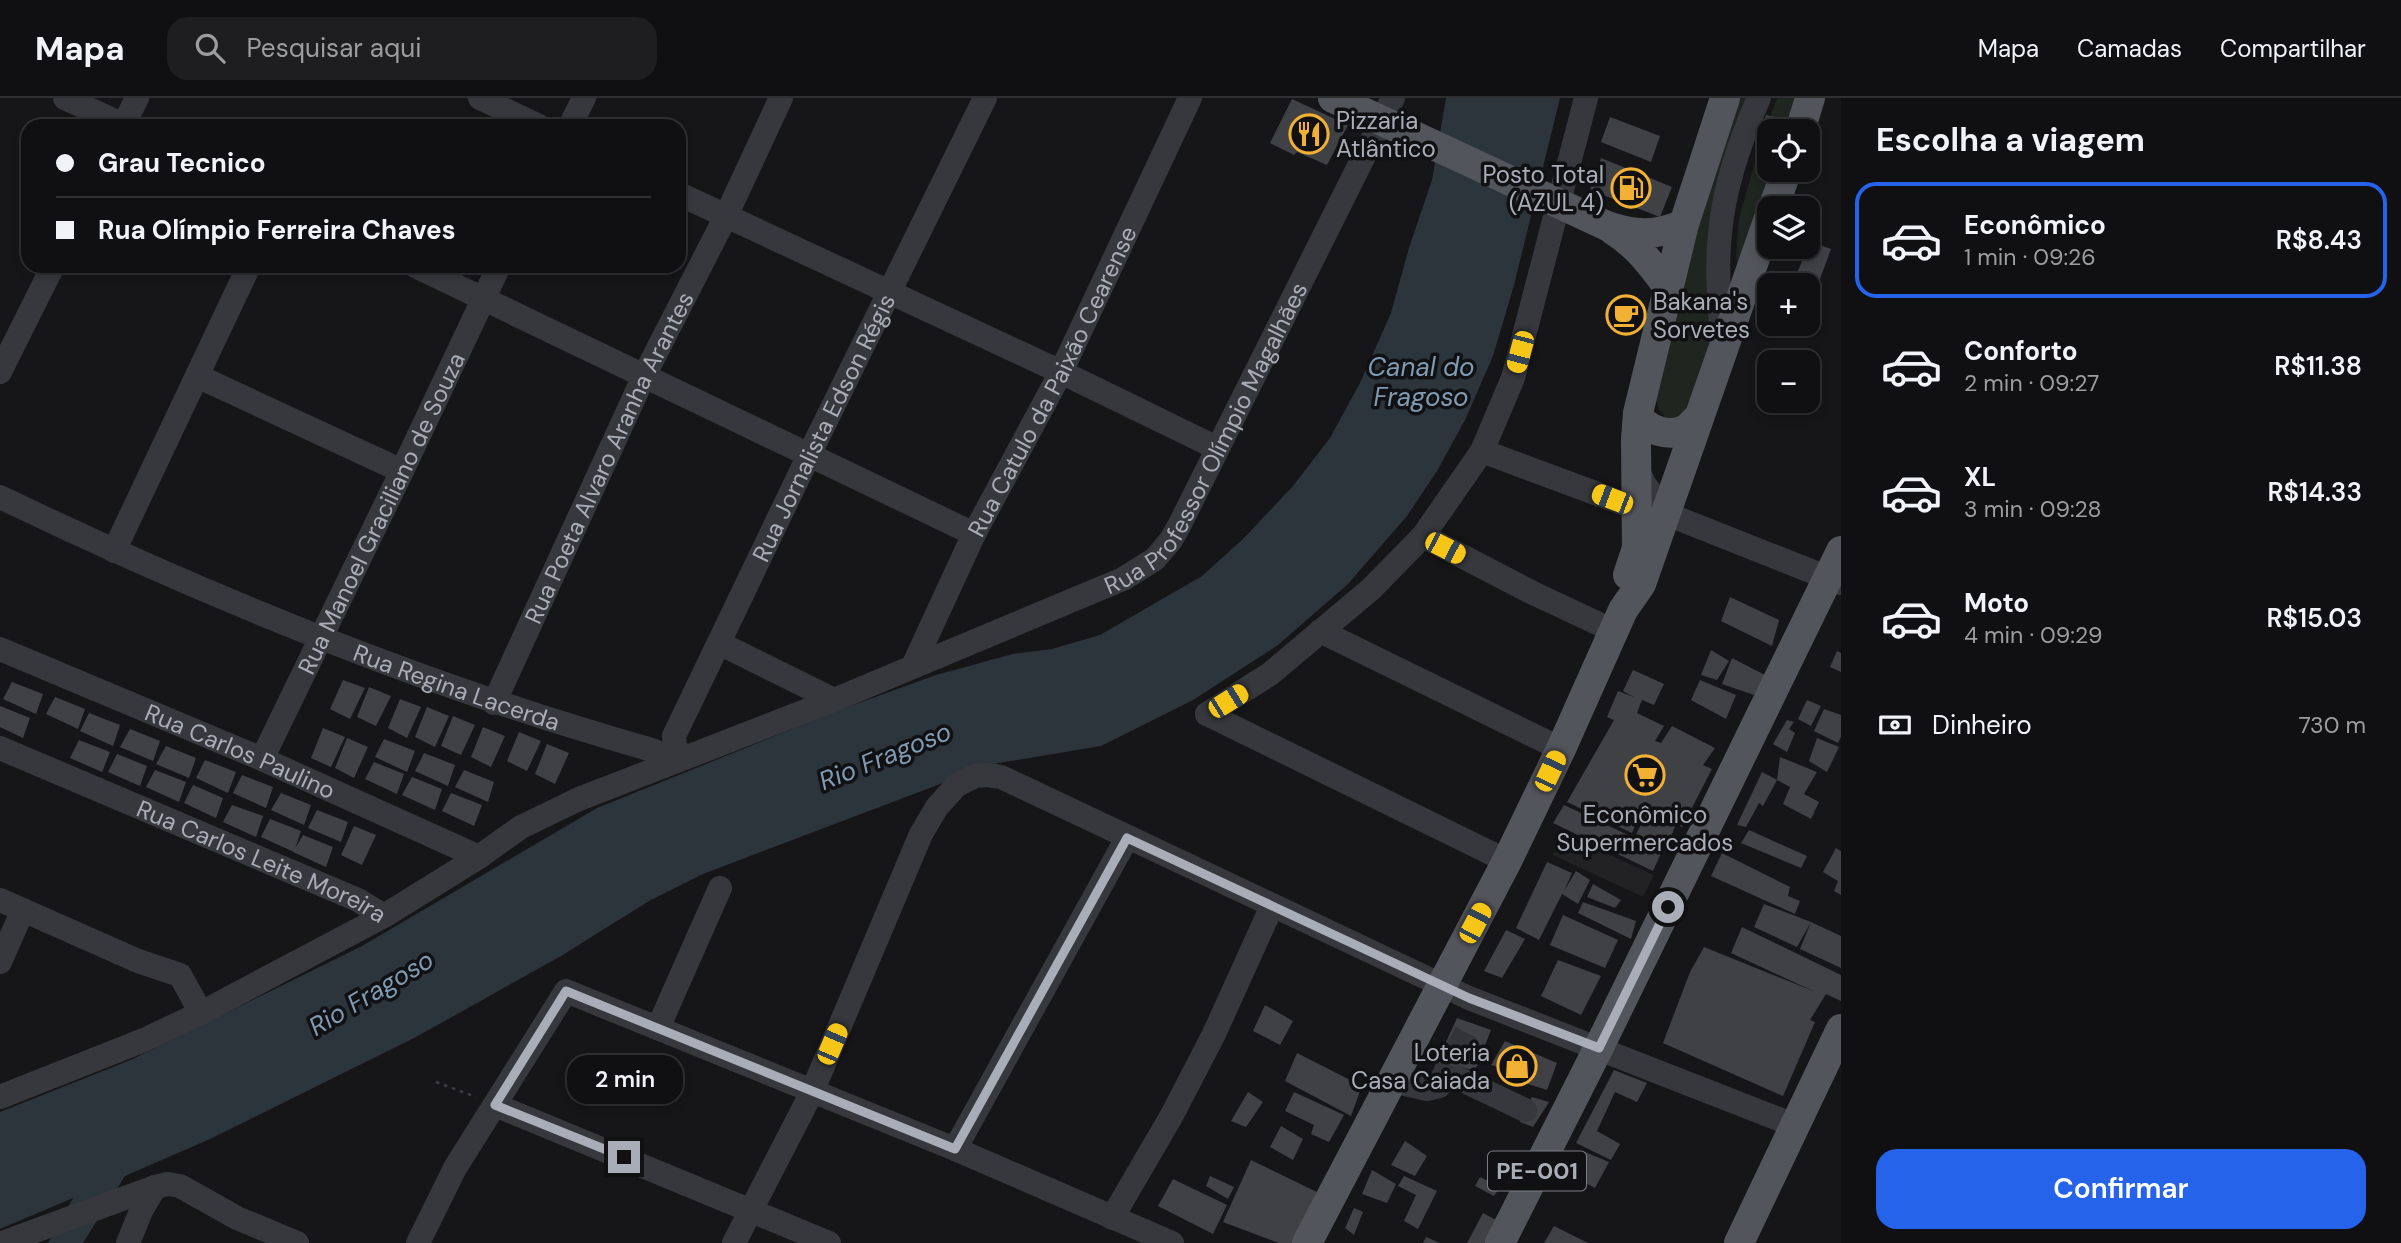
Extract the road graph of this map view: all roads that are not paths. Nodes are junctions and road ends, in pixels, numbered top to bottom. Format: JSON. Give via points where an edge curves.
{"nodes":[{"id":1,"x":65,"y":98,"type":"edge"},
{"id":2,"x":137,"y":98,"type":"edge"},
{"id":3,"x":481,"y":98,"type":"edge"},
{"id":4,"x":584,"y":98,"type":"edge"},
{"id":5,"x":781,"y":98,"type":"edge"},
{"id":6,"x":985,"y":98,"type":"edge"},
{"id":7,"x":1190,"y":98,"type":"edge"},
{"id":8,"x":1332,"y":98,"type":"edge"},
{"id":9,"x":1586,"y":98,"type":"edge"},
{"id":10,"x":1725,"y":98,"type":"edge"},
{"id":11,"x":1759,"y":98,"type":"edge"},
{"id":12,"x":1810,"y":98,"type":"edge"},
{"id":13,"x":1388,"y":110,"type":"edge"},
{"id":14,"x":109,"y":119,"type":"edge"},
{"id":15,"x":127,"y":119,"type":"edge"},
{"id":16,"x":524,"y":119,"type":"edge"},
{"id":17,"x":574,"y":119,"type":"edge"},
{"id":18,"x":1804,"y":119,"type":"edge"},
{"id":19,"x":686,"y":197,"type":"edge"},
{"id":20,"x":1549,"y":199,"type":"junction"},
{"id":21,"x":726,"y":216,"type":"junction"},
{"id":22,"x":1684,"y":223,"type":"junction"},
{"id":23,"x":1607,"y":226,"type":"junction"},
{"id":24,"x":1757,"y":251,"type":"edge"},
{"id":25,"x":50,"y":273,"type":"edge"},
{"id":26,"x":246,"y":273,"type":"edge"},
{"id":27,"x":430,"y":273,"type":"edge"},
{"id":28,"x":496,"y":273,"type":"edge"},
{"id":29,"x":1668,"y":287,"type":"junction"},
{"id":30,"x":888,"y":293,"type":"junction"},
{"id":31,"x":483,"y":298,"type":"junction"},
{"id":32,"x":1722,"y":347,"type":"junction"},
{"id":33,"x":0,"y":372,"type":"edge"},
{"id":34,"x":1062,"y":372,"type":"junction"},
{"id":35,"x":197,"y":376,"type":"junction"},
{"id":36,"x":644,"y":376,"type":"junction"},
{"id":37,"x":1638,"y":413,"type":"junction"},
{"id":38,"x":1698,"y":418,"type":"junction"},
{"id":39,"x":1217,"y":448,"type":"junction"},
{"id":40,"x":1482,"y":451,"type":"junction"},
{"id":41,"x":809,"y":455,"type":"junction"},
{"id":42,"x":1637,"y":469,"type":"junction"},
{"id":43,"x":402,"y":471,"type":"junction"},
{"id":44,"x":0,"y":497,"type":"edge"},
{"id":45,"x":1638,"y":509,"type":"junction"},
{"id":46,"x":1667,"y":514,"type":"junction"},
{"id":47,"x":974,"y":534,"type":"junction"},
{"id":48,"x":1423,"y":536,"type":"junction"},
{"id":49,"x":114,"y":551,"type":"junction"},
{"id":50,"x":1837,"y":571,"type":"edge"},
{"id":51,"x":1619,"y":620,"type":"junction"},
{"id":52,"x":1320,"y":631,"type":"junction"},
{"id":53,"x":321,"y":637,"type":"junction"},
{"id":54,"x":719,"y":643,"type":"junction"},
{"id":55,"x":0,"y":649,"type":"edge"},
{"id":56,"x":913,"y":666,"type":"junction"},
{"id":57,"x":834,"y":700,"type":"junction"},
{"id":58,"x":494,"y":702,"type":"junction"},
{"id":59,"x":0,"y":748,"type":"edge"},
{"id":60,"x":1561,"y":749,"type":"junction"},
{"id":61,"x":261,"y":759,"type":"junction"},
{"id":62,"x":674,"y":762,"type":"junction"},
{"id":63,"x":1127,"y":838,"type":"junction"},
{"id":64,"x":479,"y":857,"type":"junction"},
{"id":65,"x":1507,"y":861,"type":"junction"},
{"id":66,"x":720,"y":888,"type":"dead end"},
{"id":67,"x":0,"y":900,"type":"edge"},
{"id":68,"x":1272,"y":906,"type":"junction"},
{"id":69,"x":23,"y":910,"type":"junction"},
{"id":70,"x":384,"y":916,"type":"junction"},
{"id":71,"x":0,"y":962,"type":"edge"},
{"id":72,"x":1442,"y":985,"type":"junction"},
{"id":73,"x":1469,"y":998,"type":"junction"},
{"id":74,"x":201,"y":1013,"type":"junction"},
{"id":75,"x":1472,"y":1023,"type":"tunnel mouth"},
{"id":76,"x":658,"y":1028,"type":"junction"},
{"id":77,"x":1841,"y":1029,"type":"edge"},
{"id":78,"x":1599,"y":1048,"type":"junction"},
{"id":79,"x":1392,"y":1081,"type":"junction"},
{"id":80,"x":812,"y":1092,"type":"junction"},
{"id":81,"x":0,"y":1097,"type":"edge"},
{"id":82,"x":495,"y":1105,"type":"junction"},
{"id":83,"x":1541,"y":1118,"type":"junction"},
{"id":84,"x":1794,"y":1125,"type":"junction"},
{"id":85,"x":955,"y":1149,"type":"junction"},
{"id":86,"x":155,"y":1187,"type":"junction"},
{"id":87,"x":752,"y":1209,"type":"junction"},
{"id":88,"x":1112,"y":1218,"type":"junction"},
{"id":89,"x":2,"y":1243,"type":"edge"},
{"id":90,"x":128,"y":1243,"type":"edge"},
{"id":91,"x":297,"y":1243,"type":"edge"},
{"id":92,"x":418,"y":1243,"type":"edge"},
{"id":93,"x":734,"y":1243,"type":"edge"},
{"id":94,"x":829,"y":1243,"type":"edge"},
{"id":95,"x":1172,"y":1243,"type":"edge"},
{"id":96,"x":1307,"y":1243,"type":"edge"},
{"id":97,"x":1500,"y":1243,"type":"edge"},
{"id":98,"x":1739,"y":1243,"type":"edge"}],
"edges":[{"from":1,"to":14,"type":"street"},
{"from":2,"to":15,"type":"street"},
{"from":3,"to":16,"type":"street"},
{"from":4,"to":17,"type":"street"},
{"from":5,"to":21,"type":"street","name":"Rua Poeta Alvaro Aranha Arantes"},
{"from":6,"to":30,"type":"street","name":"Rua Jornalista Edson Régis"},
{"from":7,"to":34,"type":"street","name":"Rua Catulo da Paixão Cearense"},
{"from":8,"to":13,"type":"main road"},
{"from":9,"to":20,"type":"street"},
{"from":10,"to":22,"type":"main road"},
{"from":11,"to":32,"type":"street","via":[[1734,163],[1721,225]]},
{"from":12,"to":18,"type":"main road"},
{"from":13,"to":20,"type":"main road","via":[[1436,147]]},
{"from":13,"to":39,"type":"street","name":"Rua Professor Olímpio Magalhães"},
{"from":19,"to":21,"type":"street"},
{"from":20,"to":23,"type":"main road"},
{"from":20,"to":40,"type":"street","via":[[1541,276],[1513,377]]},
{"from":21,"to":30,"type":"street"},
{"from":21,"to":36,"type":"street","name":"Rua Poeta Alvaro Aranha Arantes"},
{"from":22,"to":23,"type":"main road","via":[[1642,234]]},
{"from":22,"to":29,"type":"main road"},
{"from":23,"to":29,"type":"main road","via":[[1630,240]]},
{"from":24,"to":32,"type":"main road"},
{"from":25,"to":33,"type":"street"},
{"from":26,"to":35,"type":"street"},
{"from":27,"to":31,"type":"street"},
{"from":28,"to":31,"type":"street","name":"Rua Manoel Graciliano de Souza"},
{"from":29,"to":37,"type":"main road"},
{"from":30,"to":34,"type":"street"},
{"from":30,"to":41,"type":"street","name":"Rua Jornalista Edson Régis"},
{"from":31,"to":36,"type":"street"},
{"from":31,"to":43,"type":"street","name":"Rua Manoel Graciliano de Souza"},
{"from":32,"to":38,"type":"main road"},
{"from":34,"to":39,"type":"street"},
{"from":34,"to":47,"type":"street","name":"Rua Catulo da Paixão Cearense"},
{"from":35,"to":43,"type":"street"},
{"from":35,"to":49,"type":"street"},
{"from":36,"to":41,"type":"street"},
{"from":36,"to":58,"type":"street","name":"Rua Poeta Alvaro Aranha Arantes"},
{"from":37,"to":38,"type":"main road","via":[[1647,425],[1667,432],[1682,431]]},
{"from":37,"to":42,"type":"main road"},
{"from":38,"to":46,"type":"main road"},
{"from":39,"to":56,"type":"street","name":"Rua Professor Olímpio Magalhães","via":[[1171,540],[1149,564],[1090,595]]},
{"from":40,"to":45,"type":"street"},
{"from":40,"to":48,"type":"street"},
{"from":41,"to":47,"type":"street"},
{"from":41,"to":54,"type":"street","name":"Rua Jornalista Edson Régis"},
{"from":42,"to":45,"type":"main road"},
{"from":42,"to":46,"type":"street"},
{"from":43,"to":53,"type":"street","name":"Rua Manoel Graciliano de Souza"},
{"from":44,"to":49,"type":"street","name":"Rua Regina Lacerda"},
{"from":45,"to":51,"type":"main road","via":[[1637,548]]},
{"from":46,"to":50,"type":"street"},
{"from":46,"to":51,"type":"main road","via":[[1642,584]]},
{"from":47,"to":56,"type":"street","name":"Rua Catulo da Paixão Cearense"},
{"from":48,"to":51,"type":"street","via":[[1533,593]]},
{"from":48,"to":52,"type":"street","via":[[1371,589]]},
{"from":49,"to":53,"type":"street","name":"Rua Regina Lacerda"},
{"from":50,"to":78,"type":"main road","number":"PE-001"},
{"from":51,"to":60,"type":"main road"},
{"from":52,"to":60,"type":"street"},
{"from":52,"to":65,"type":"street","via":[[1270,674],[1207,714]]},
{"from":53,"to":58,"type":"street","name":"Rua Regina Lacerda"},
{"from":53,"to":61,"type":"street","name":"Rua Manoel Graciliano de Souza"},
{"from":54,"to":57,"type":"street"},
{"from":54,"to":62,"type":"street","name":"Rua Jornalista Edson Régis","via":[[674,736]]},
{"from":55,"to":61,"type":"street","name":"Rua Carlos Paulino"},
{"from":56,"to":57,"type":"street"},
{"from":57,"to":62,"type":"street"},
{"from":58,"to":62,"type":"street","name":"Rua Regina Lacerda","via":[[653,750]]},
{"from":59,"to":70,"type":"street","name":"Rua Carlos Leite Moreira","via":[[358,900]]},
{"from":60,"to":65,"type":"main road"},
{"from":61,"to":64,"type":"street","name":"Rua Carlos Paulino"},
{"from":62,"to":64,"type":"street","name":"Rua Carlos Leite Moreira","via":[[521,827]]},
{"from":63,"to":68,"type":"street"},
{"from":63,"to":80,"type":"street","via":[[1014,781],[975,776],[957,785],[921,834]]},
{"from":63,"to":85,"type":"street"},
{"from":64,"to":70,"type":"street","name":"Rua Carlos Leite Moreira"},
{"from":65,"to":72,"type":"main road"},
{"from":66,"to":76,"type":"street"},
{"from":67,"to":69,"type":"street"},
{"from":68,"to":72,"type":"street"},
{"from":68,"to":88,"type":"street","via":[[1214,1034]]},
{"from":69,"to":71,"type":"street"},
{"from":69,"to":74,"type":"street","via":[[180,975]]},
{"from":70,"to":74,"type":"street"},
{"from":72,"to":73,"type":"street"},
{"from":72,"to":79,"type":"main road"},
{"from":73,"to":75,"type":"street"},
{"from":73,"to":78,"type":"street"},
{"from":74,"to":81,"type":"street"},
{"from":76,"to":80,"type":"street"},
{"from":76,"to":82,"type":"street","via":[[566,991]]},
{"from":77,"to":84,"type":"main road"},
{"from":78,"to":83,"type":"main road","number":"PE-001"},
{"from":78,"to":84,"type":"street"},
{"from":79,"to":83,"type":"street","via":[[1427,1089],[1449,1082]]},
{"from":79,"to":96,"type":"main road"},
{"from":80,"to":85,"type":"street"},
{"from":80,"to":87,"type":"street"},
{"from":82,"to":87,"type":"street"},
{"from":82,"to":92,"type":"street","via":[[455,1168]]},
{"from":83,"to":97,"type":"main road","number":"PE-001"},
{"from":84,"to":98,"type":"main road"},
{"from":85,"to":88,"type":"street"},
{"from":86,"to":89,"type":"street"},
{"from":86,"to":90,"type":"street"},
{"from":86,"to":91,"type":"street","via":[[180,1186],[237,1218]]},
{"from":87,"to":93,"type":"street"},
{"from":87,"to":94,"type":"street"},
{"from":88,"to":95,"type":"street"}]}
